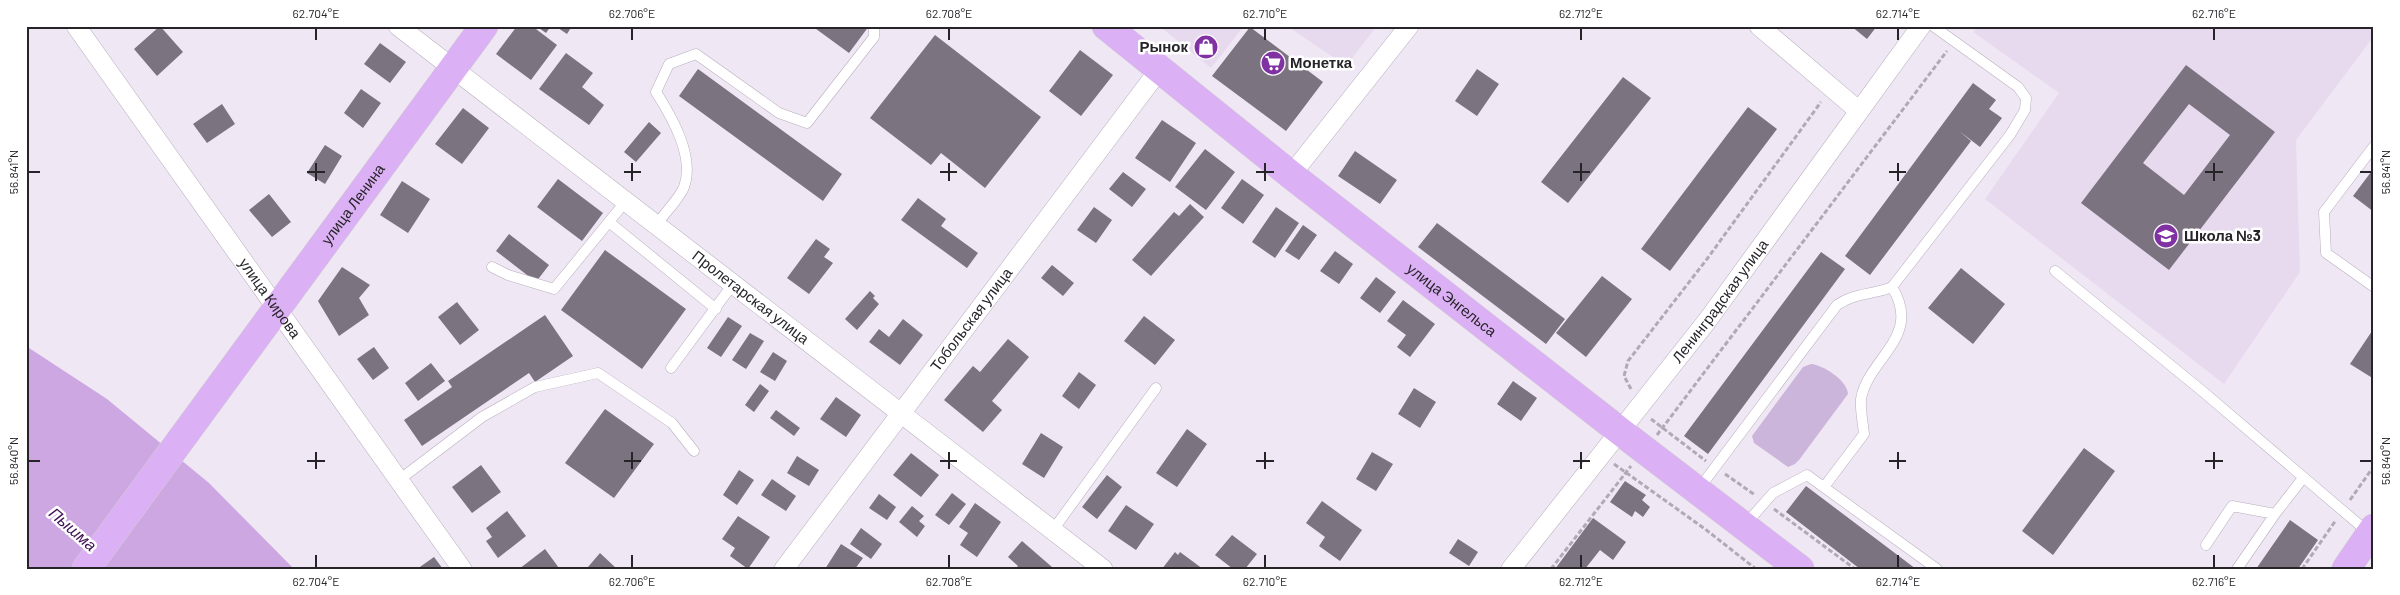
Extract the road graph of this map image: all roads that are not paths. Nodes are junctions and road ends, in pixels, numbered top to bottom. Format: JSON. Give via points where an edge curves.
{"nodes":[{"id":1,"x":76,"y":26,"type":"edge"},
{"id":2,"x":398,"y":26,"type":"edge"},
{"id":3,"x":484,"y":26,"type":"edge"},
{"id":4,"x":874,"y":26,"type":"edge"},
{"id":5,"x":1106,"y":26,"type":"edge"},
{"id":6,"x":1409,"y":26,"type":"edge"},
{"id":7,"x":1759,"y":26,"type":"edge"},
{"id":8,"x":1921,"y":26,"type":"edge"},
{"id":9,"x":1934,"y":26,"type":"edge"},
{"id":10,"x":453,"y":68,"type":"junction"},
{"id":11,"x":1159,"y":70,"type":"junction"},
{"id":12,"x":1859,"y":112,"type":"junction"},
{"id":13,"x":2374,"y":146,"type":"edge"},
{"id":14,"x":1291,"y":175,"type":"junction"},
{"id":15,"x":626,"y":201,"type":"junction"},
{"id":16,"x":609,"y":222,"type":"junction"},
{"id":17,"x":656,"y":225,"type":"junction"},
{"id":18,"x":492,"y":267,"type":"dead end"},
{"id":19,"x":2055,"y":271,"type":"dead end"},
{"id":20,"x":733,"y":284,"type":"junction"},
{"id":21,"x":1892,"y":287,"type":"junction"},
{"id":22,"x":2374,"y":287,"type":"edge"},
{"id":23,"x":276,"y":306,"type":"junction"},
{"id":24,"x":716,"y":309,"type":"junction"},
{"id":25,"x":671,"y":368,"type":"dead end"},
{"id":26,"x":1156,"y":388,"type":"dead end"},
{"id":27,"x":900,"y":412,"type":"junction"},
{"id":28,"x":1620,"y":432,"type":"junction"},
{"id":29,"x":694,"y":451,"type":"dead end"},
{"id":30,"x":2303,"y":478,"type":"junction"},
{"id":31,"x":399,"y":480,"type":"junction"},
{"id":32,"x":1824,"y":487,"type":"junction"},
{"id":33,"x":1698,"y":491,"type":"junction"},
{"id":34,"x":2275,"y":514,"type":"junction"},
{"id":35,"x":1744,"y":526,"type":"junction"},
{"id":36,"x":1052,"y":530,"type":"junction"},
{"id":37,"x":2372,"y":533,"type":"edge"},
{"id":38,"x":2206,"y":545,"type":"dead end"},
{"id":39,"x":86,"y":569,"type":"edge"},
{"id":40,"x":462,"y":569,"type":"edge"},
{"id":41,"x":784,"y":569,"type":"edge"},
{"id":42,"x":1104,"y":569,"type":"edge"},
{"id":43,"x":1511,"y":569,"type":"edge"},
{"id":44,"x":1800,"y":569,"type":"edge"},
{"id":45,"x":1937,"y":569,"type":"edge"},
{"id":46,"x":2237,"y":569,"type":"edge"},
{"id":47,"x":2346,"y":569,"type":"edge"}],
"edges":[{"from":1,"to":23,"type":"street","name":"улица Кирова"},
{"from":2,"to":10,"type":"street","name":"Пролетарская улица"},
{"from":3,"to":10,"type":"main road","name":"улица Ленина"},
{"from":4,"to":17,"type":"lane","via":[[874,37],[807,123],[779,113],[696,54],[668,64],[656,92],[671,115],[686,156],[684,187]]},
{"from":5,"to":11,"type":"main road","name":"улица Энгельса"},
{"from":6,"to":14,"type":"street"},
{"from":7,"to":12,"type":"street"},
{"from":8,"to":12,"type":"street","name":"Ленинградская улица"},
{"from":9,"to":21,"type":"lane","via":[[2018,87],[2026,98],[2025,110],[2010,135]]},
{"from":10,"to":15,"type":"street","name":"Пролетарская улица"},
{"from":10,"to":23,"type":"main road","name":"улица Ленина"},
{"from":11,"to":14,"type":"main road","name":"улица Энгельса"},
{"from":11,"to":27,"type":"street","name":"Тобольская улица"},
{"from":12,"to":28,"type":"street","name":"Ленинградская улица","via":[[1707,321]]},
{"from":13,"to":22,"type":"lane","via":[[2324,212],[2326,253]]},
{"from":14,"to":28,"type":"main road","name":"улица Энгельса"},
{"from":15,"to":16,"type":"lane"},
{"from":15,"to":17,"type":"street","name":"Пролетарская улица"},
{"from":16,"to":18,"type":"lane","via":[[554,289]]},
{"from":16,"to":24,"type":"lane"},
{"from":17,"to":20,"type":"street","name":"Пролетарская улица"},
{"from":19,"to":30,"type":"lane"},
{"from":20,"to":24,"type":"lane"},
{"from":20,"to":27,"type":"street","name":"Пролетарская улица"},
{"from":21,"to":32,"type":"lane","via":[[1900,300],[1901,322],[1893,344],[1865,387],[1861,400],[1864,434]]},
{"from":21,"to":33,"type":"lane","via":[[1848,297],[1837,305]]},
{"from":23,"to":31,"type":"street","name":"улица Кирова"},
{"from":23,"to":39,"type":"main road","name":"улица Ленина"},
{"from":24,"to":25,"type":"lane"},
{"from":26,"to":36,"type":"lane"},
{"from":27,"to":36,"type":"street","name":"Пролетарская улица"},
{"from":27,"to":41,"type":"street","name":"Тобольская улица"},
{"from":28,"to":33,"type":"main road","name":"улица Энгельса"},
{"from":28,"to":43,"type":"street","name":"Ленинградская улица"},
{"from":29,"to":31,"type":"lane","via":[[672,424],[598,373],[535,387],[482,417]]},
{"from":30,"to":34,"type":"lane"},
{"from":30,"to":37,"type":"lane"},
{"from":31,"to":40,"type":"street","name":"улица Кирова"},
{"from":32,"to":35,"type":"lane","via":[[1807,474],[1773,493]]},
{"from":32,"to":45,"type":"lane"},
{"from":33,"to":35,"type":"main road","name":"улица Энгельса"},
{"from":34,"to":38,"type":"lane","via":[[2232,506]]},
{"from":34,"to":46,"type":"lane"},
{"from":35,"to":44,"type":"main road","name":"улица Энгельса"},
{"from":36,"to":42,"type":"street","name":"Пролетарская улица"},
{"from":37,"to":47,"type":"main road"}]}
